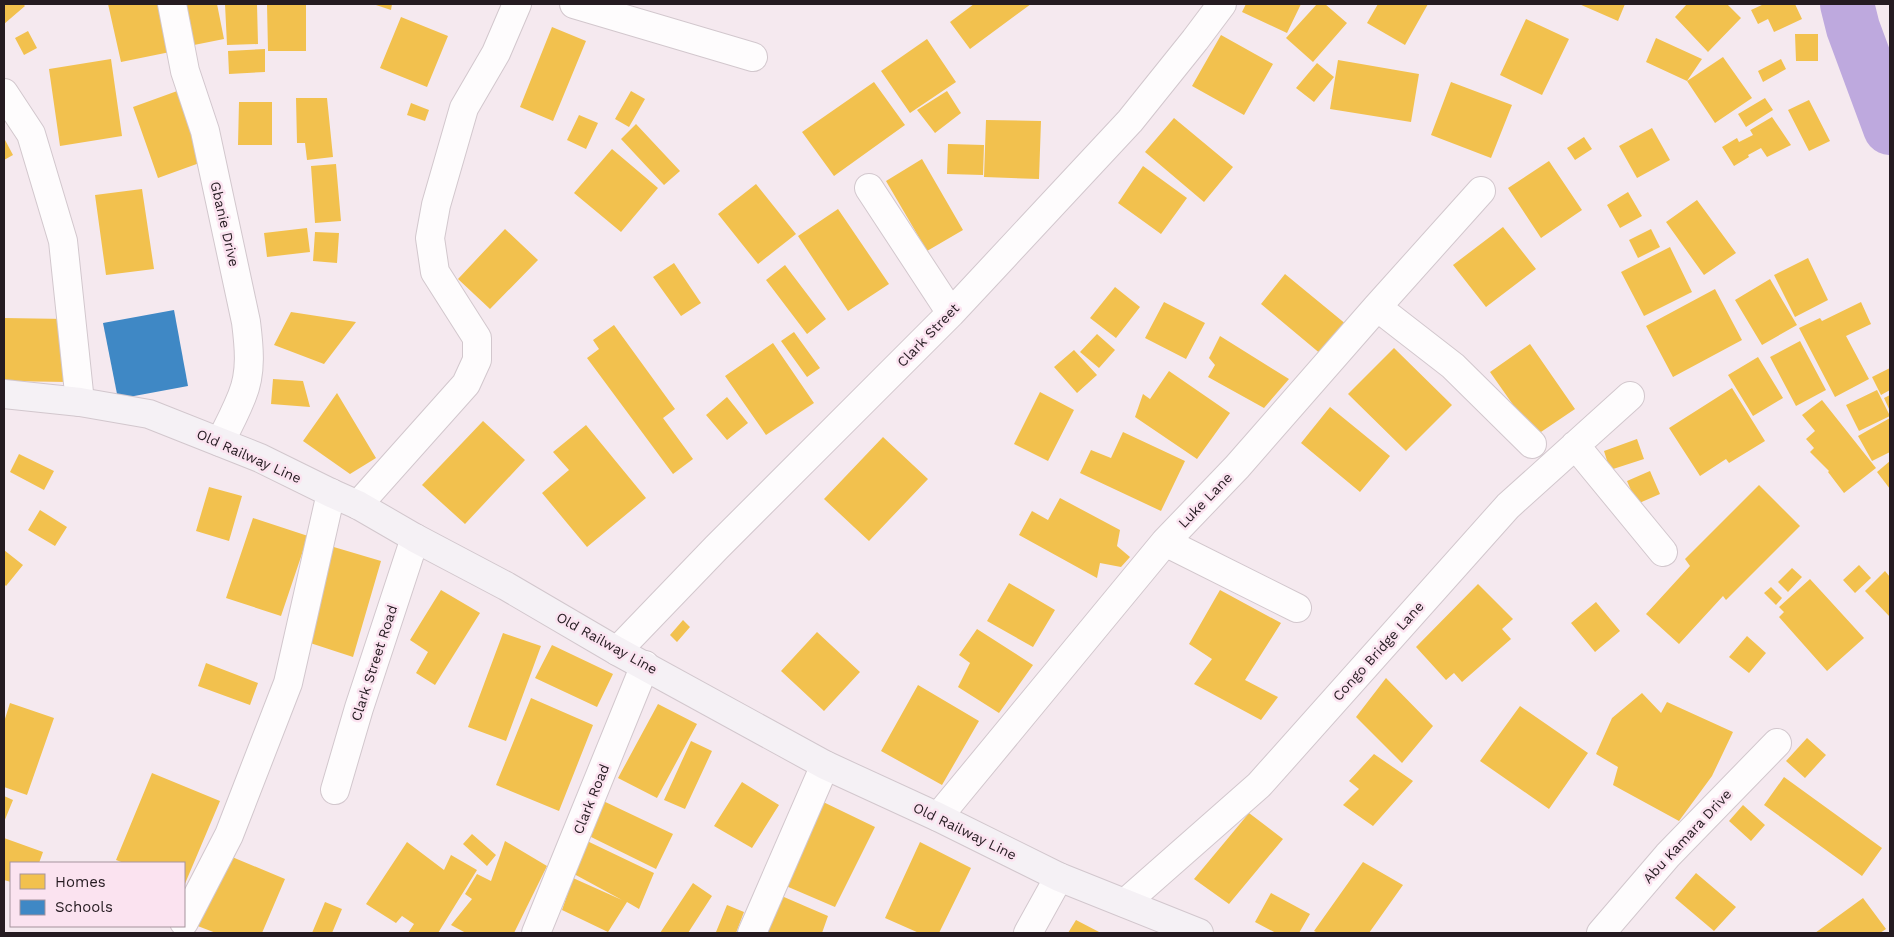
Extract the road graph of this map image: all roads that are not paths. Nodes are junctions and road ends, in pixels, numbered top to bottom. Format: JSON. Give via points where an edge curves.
{"nodes":[{"id":1,"x":172,"y":4,"type":"edge"},
{"id":2,"x":517,"y":4,"type":"edge"},
{"id":3,"x":1222,"y":4,"type":"edge"},
{"id":4,"x":581,"y":6,"type":"edge"},
{"id":5,"x":753,"y":57,"type":"dead end"},
{"id":6,"x":4,"y":93,"type":"edge"},
{"id":7,"x":869,"y":188,"type":"dead end"},
{"id":8,"x":1481,"y":191,"type":"dead end"},
{"id":9,"x":1377,"y":307,"type":"junction"},
{"id":10,"x":951,"y":313,"type":"junction"},
{"id":11,"x":4,"y":394,"type":"edge"},
{"id":12,"x":1630,"y":396,"type":"dead end"},
{"id":13,"x":80,"y":402,"type":"junction"},
{"id":14,"x":220,"y":442,"type":"junction"},
{"id":15,"x":1532,"y":444,"type":"dead end"},
{"id":16,"x":1574,"y":445,"type":"junction"},
{"id":17,"x":331,"y":493,"type":"junction"},
{"id":18,"x":358,"y":505,"type":"junction"},
{"id":19,"x":415,"y":538,"type":"junction"},
{"id":20,"x":1166,"y":542,"type":"junction"},
{"id":21,"x":1663,"y":552,"type":"dead end"},
{"id":22,"x":1297,"y":608,"type":"dead end"},
{"id":23,"x":617,"y":651,"type":"junction"},
{"id":24,"x":645,"y":665,"type":"junction"},
{"id":25,"x":1777,"y":743,"type":"dead end"},
{"id":26,"x":825,"y":765,"type":"junction"},
{"id":27,"x":335,"y":790,"type":"dead end"},
{"id":28,"x":938,"y":817,"type":"junction"},
{"id":29,"x":1059,"y":877,"type":"junction"},
{"id":30,"x":1126,"y":903,"type":"junction"},
{"id":31,"x":185,"y":919,"type":"edge"},
{"id":32,"x":536,"y":933,"type":"edge"},
{"id":33,"x":752,"y":933,"type":"edge"},
{"id":34,"x":1028,"y":933,"type":"edge"},
{"id":35,"x":1198,"y":933,"type":"edge"},
{"id":36,"x":1601,"y":933,"type":"edge"}],
"edges":[{"from":1,"to":14,"type":"street","name":"Gbanie Drive","via":[[185,71],[205,131],[249,348],[243,394]]},
{"from":2,"to":18,"type":"street","via":[[496,53],[464,108],[436,205],[430,238],[435,272],[477,338],[477,360],[466,384]]},
{"from":3,"to":10,"type":"street","name":"Clark Street","via":[[1130,121]]},
{"from":4,"to":5,"type":"street"},
{"from":6,"to":13,"type":"street","via":[[31,134],[63,241]]},
{"from":7,"to":10,"type":"street"},
{"from":8,"to":9,"type":"street","name":"Luke Lane"},
{"from":9,"to":15,"type":"street","via":[[1453,366]]},
{"from":9,"to":20,"type":"street","name":"Luke Lane","via":[[1237,467]]},
{"from":10,"to":23,"type":"street","name":"Clark Street"},
{"from":11,"to":13,"type":"street","name":"Old Railway Line"},
{"from":12,"to":16,"type":"street","name":"Congo Bridge Lane"},
{"from":13,"to":14,"type":"street","name":"Old Railway Line","via":[[149,414]]},
{"from":14,"to":17,"type":"street","name":"Old Railway Line"},
{"from":16,"to":21,"type":"street"},
{"from":16,"to":30,"type":"street","name":"Congo Bridge Lane","via":[[1508,506],[1258,784]]},
{"from":17,"to":18,"type":"street","name":"Old Railway Line"},
{"from":17,"to":31,"type":"street","via":[[288,683],[229,835]]},
{"from":18,"to":19,"type":"street","name":"Old Railway Line"},
{"from":19,"to":23,"type":"street","name":"Old Railway Line","via":[[506,586]]},
{"from":19,"to":27,"type":"street","name":"Clark Street Road"},
{"from":20,"to":22,"type":"street"},
{"from":20,"to":28,"type":"street","name":"Luke Lane"},
{"from":23,"to":24,"type":"street","name":"Old Railway Line"},
{"from":24,"to":26,"type":"street","name":"Old Railway Line"},
{"from":24,"to":32,"type":"street","name":"Clark Road"},
{"from":25,"to":36,"type":"street","name":"Abu Kamara Drive","via":[[1668,855]]},
{"from":26,"to":28,"type":"street","name":"Old Railway Line"},
{"from":26,"to":33,"type":"street"},
{"from":28,"to":29,"type":"street","name":"Old Railway Line"},
{"from":29,"to":30,"type":"street","name":"Old Railway Line"},
{"from":29,"to":34,"type":"street"},
{"from":30,"to":35,"type":"street","name":"Old Railway Line"}]}
